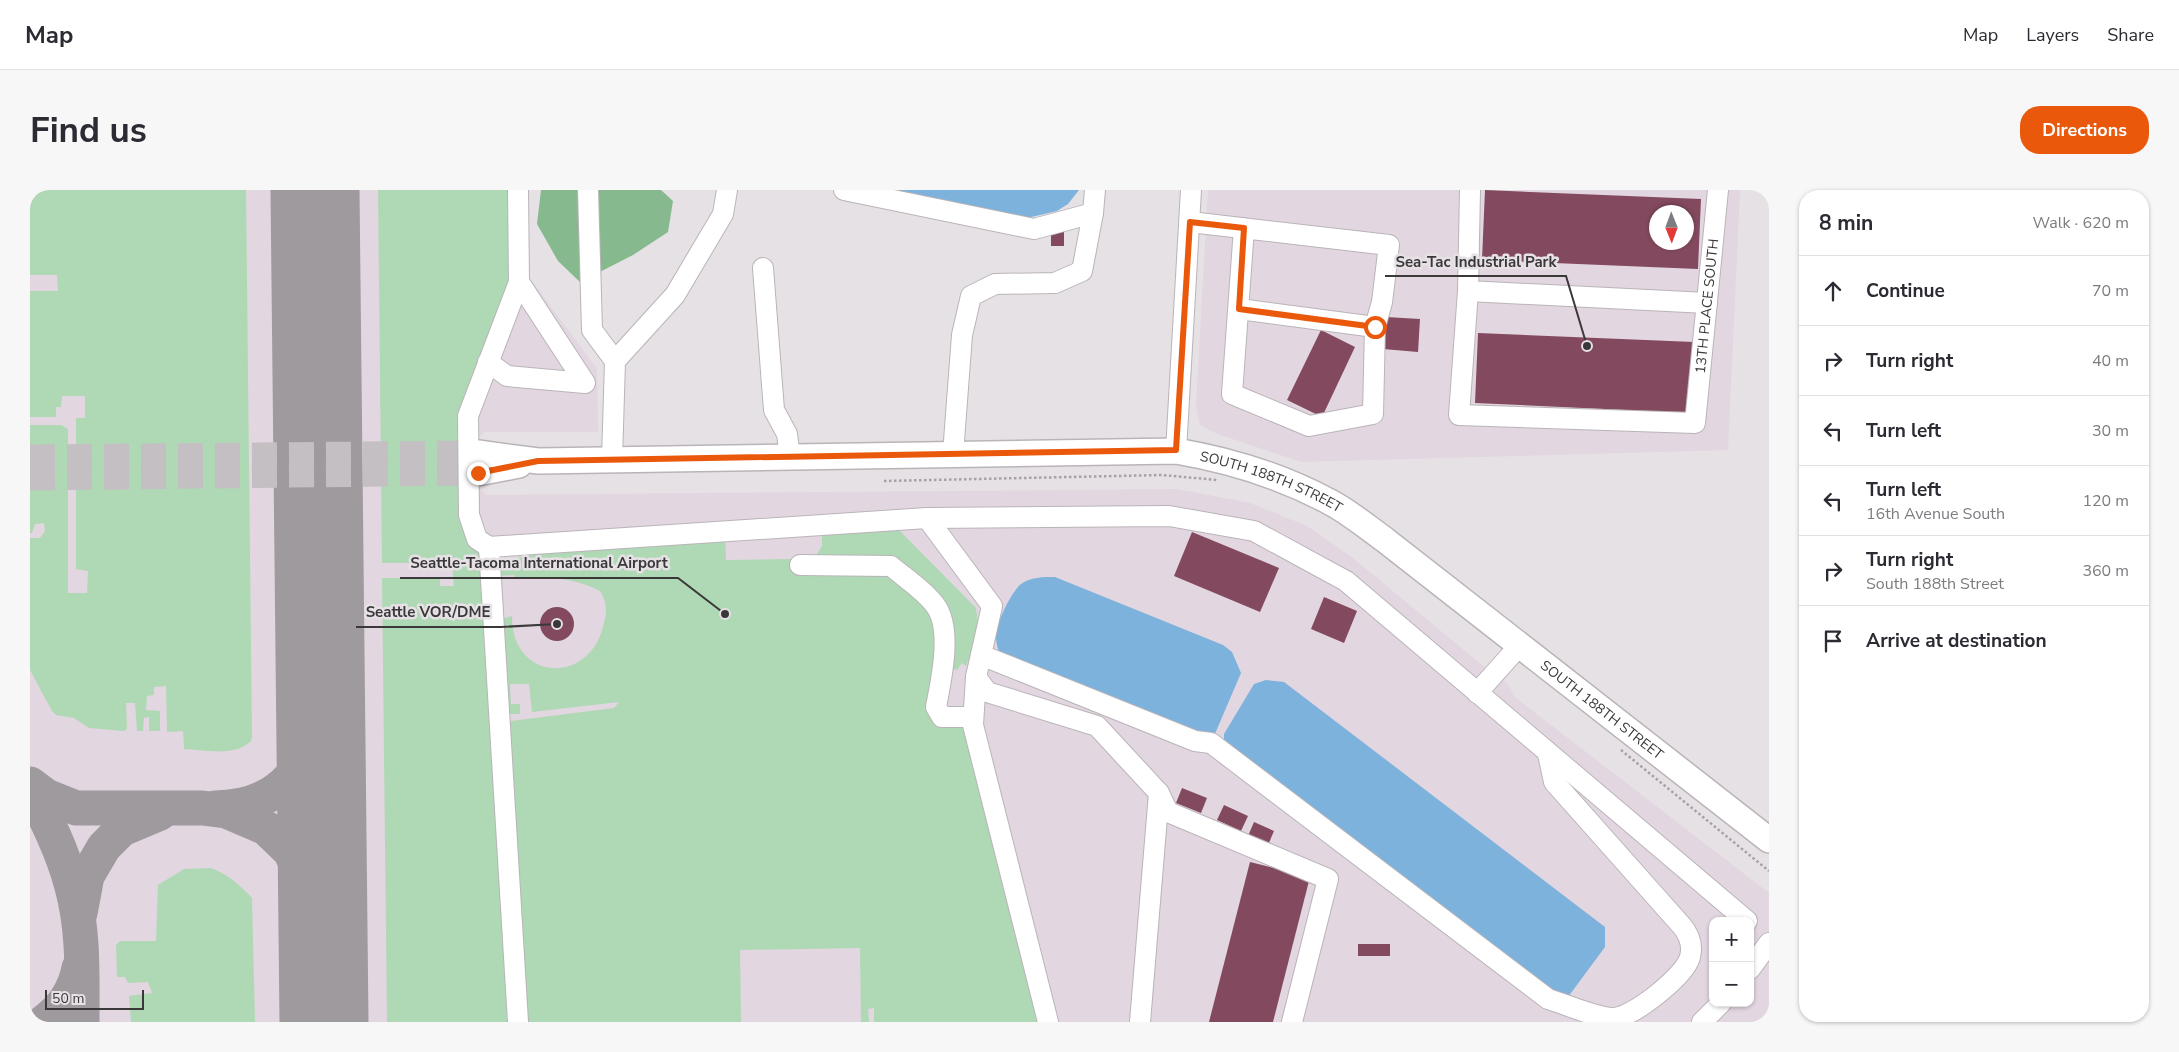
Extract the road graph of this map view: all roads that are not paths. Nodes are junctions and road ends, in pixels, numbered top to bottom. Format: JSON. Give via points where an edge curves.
{"nodes":[{"id":1,"x":518,"y":190,"type":"edge"},
{"id":2,"x":588,"y":190,"type":"edge"},
{"id":3,"x":727,"y":190,"type":"edge"},
{"id":4,"x":844,"y":190,"type":"edge"},
{"id":5,"x":1094,"y":190,"type":"edge"},
{"id":6,"x":1191,"y":190,"type":"edge"},
{"id":7,"x":1470,"y":190,"type":"edge"},
{"id":8,"x":1718,"y":190,"type":"edge"},
{"id":9,"x":1093,"y":213,"type":"junction"},
{"id":10,"x":1190,"y":222,"type":"junction"},
{"id":11,"x":1244,"y":228,"type":"junction"},
{"id":12,"x":763,"y":268,"type":"dead end"},
{"id":13,"x":519,"y":282,"type":"junction"},
{"id":14,"x":1468,"y":291,"type":"junction"},
{"id":15,"x":1707,"y":303,"type":"junction"},
{"id":16,"x":1239,"y":309,"type":"junction"},
{"id":17,"x":1375,"y":327,"type":"junction"},
{"id":18,"x":616,"y":361,"type":"junction"},
{"id":19,"x":488,"y":362,"type":"junction"},
{"id":20,"x":1176,"y":450,"type":"junction"},
{"id":21,"x":953,"y":454,"type":"junction"},
{"id":22,"x":790,"y":457,"type":"junction"},
{"id":23,"x":612,"y":460,"type":"junction"},
{"id":24,"x":478,"y":463,"type":"tunnel mouth"},
{"id":25,"x":926,"y":518,"type":"junction"},
{"id":26,"x":490,"y":547,"type":"junction"},
{"id":27,"x":800,"y":565,"type":"dead end"},
{"id":28,"x":1520,"y":645,"type":"junction"},
{"id":29,"x":981,"y":655,"type":"junction"},
{"id":30,"x":976,"y":677,"type":"junction"},
{"id":31,"x":1477,"y":693,"type":"junction"},
{"id":32,"x":973,"y":717,"type":"junction"},
{"id":33,"x":1548,"y":754,"type":"junction"},
{"id":34,"x":1159,"y":793,"type":"junction"},
{"id":35,"x":1769,"y":840,"type":"edge"},
{"id":36,"x":1741,"y":917,"type":"edge"},
{"id":37,"x":1754,"y":927,"type":"edge"},
{"id":38,"x":1769,"y":938,"type":"edge"},
{"id":39,"x":1769,"y":943,"type":"edge"},
{"id":40,"x":1754,"y":963,"type":"edge"},
{"id":41,"x":1716,"y":1007,"type":"edge"},
{"id":42,"x":518,"y":1022,"type":"edge"},
{"id":43,"x":1048,"y":1022,"type":"edge"},
{"id":44,"x":1140,"y":1022,"type":"edge"},
{"id":45,"x":1292,"y":1022,"type":"edge"},
{"id":46,"x":1702,"y":1022,"type":"edge"}],
"edges":[{"from":1,"to":13,"type":"street"},
{"from":2,"to":18,"type":"street","via":[[592,330]]},
{"from":3,"to":18,"type":"street","via":[[724,214],[675,296]]},
{"from":4,"to":9,"type":"street","via":[[1034,229]]},
{"from":5,"to":9,"type":"street"},
{"from":6,"to":10,"type":"street"},
{"from":7,"to":14,"type":"street"},
{"from":8,"to":15,"type":"street","name":"13TH PLACE SOUTH"},
{"from":9,"to":21,"type":"street","via":[[1082,271],[1055,283],[995,284],[971,296],[962,335]]},
{"from":10,"to":11,"type":"street"},
{"from":10,"to":20,"type":"street"},
{"from":11,"to":16,"type":"street"},
{"from":11,"to":17,"type":"street","via":[[1389,245],[1382,302]]},
{"from":12,"to":22,"type":"street","via":[[774,410],[787,434]]},
{"from":13,"to":19,"type":"street"},
{"from":13,"to":19,"type":"street","via":[[585,383],[507,376]]},
{"from":14,"to":15,"type":"street"},
{"from":14,"to":15,"type":"street","name":"13TH PLACE SOUTH","via":[[1459,414],[1695,423]]},
{"from":16,"to":17,"type":"street"},
{"from":16,"to":17,"type":"street","via":[[1232,394],[1309,426],[1373,414]]},
{"from":18,"to":23,"type":"street"},
{"from":19,"to":26,"type":"street","via":[[468,416],[469,515],[477,539]]},
{"from":20,"to":21,"type":"main road","name":"SOUTH 188TH STREET"},
{"from":20,"to":28,"type":"main road","name":"SOUTH 188TH STREET","via":[[1263,473],[1329,501],[1385,540]]},
{"from":21,"to":22,"type":"main road","name":"SOUTH 188TH STREET"},
{"from":22,"to":23,"type":"main road","name":"SOUTH 188TH STREET"},
{"from":23,"to":24,"type":"main road","name":"SOUTH 188TH STREET"},
{"from":25,"to":26,"type":"street"},
{"from":25,"to":29,"type":"street","via":[[992,606]]},
{"from":25,"to":31,"type":"street","via":[[1169,516],[1254,531],[1346,582]]},
{"from":26,"to":42,"type":"street"},
{"from":27,"to":32,"type":"street","via":[[891,566],[936,605],[943,623],[944,671],[936,707],[942,717]]},
{"from":28,"to":31,"type":"street"},
{"from":28,"to":35,"type":"main road","name":"SOUTH 188TH STREET"},
{"from":29,"to":30,"type":"street"},
{"from":29,"to":33,"type":"street","via":[[1196,741],[1211,744],[1548,999],[1605,1018],[1626,1016],[1671,981],[1688,963],[1691,943],[1682,925],[1554,782]]},
{"from":30,"to":32,"type":"street"},
{"from":30,"to":34,"type":"street","via":[[987,692],[1097,726]]},
{"from":31,"to":33,"type":"street"},
{"from":32,"to":43,"type":"street","via":[[972,725]]},
{"from":33,"to":36,"type":"street"},
{"from":34,"to":44,"type":"street"},
{"from":34,"to":45,"type":"street","via":[[1168,812],[1328,879]]},
{"from":37,"to":38,"type":"street"},
{"from":39,"to":40,"type":"street"},
{"from":41,"to":46,"type":"street"}]}
